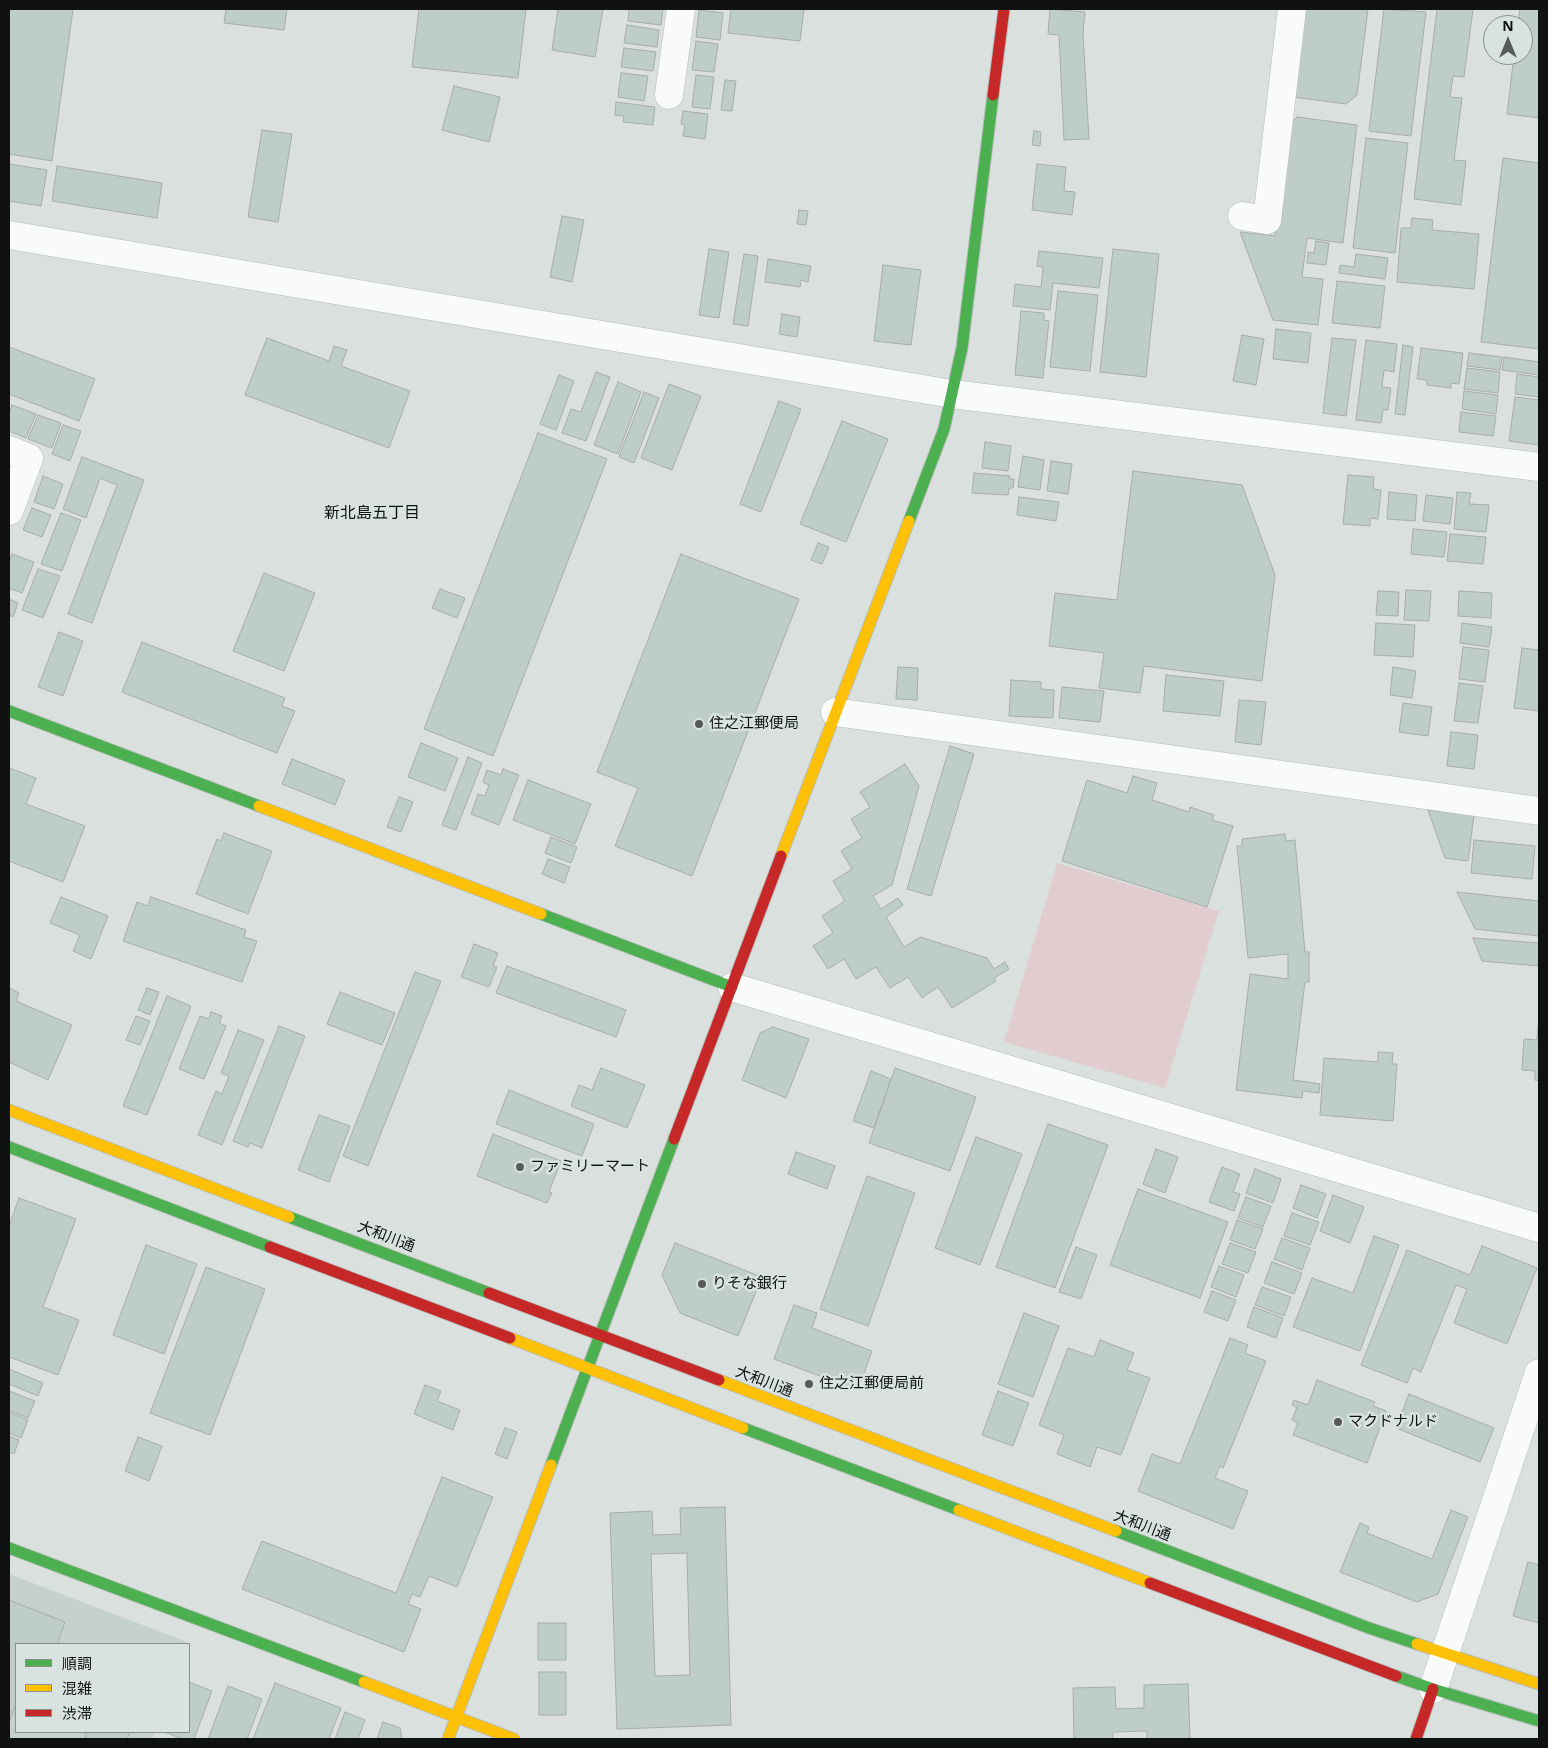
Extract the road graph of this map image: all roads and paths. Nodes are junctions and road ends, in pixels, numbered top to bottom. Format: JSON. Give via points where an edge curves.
{"nodes":[{"id":1,"x":681,"y":9,"type":"edge"},
{"id":2,"x":1004,"y":9,"type":"edge"},
{"id":3,"x":1292,"y":9,"type":"edge"},
{"id":4,"x":669,"y":95,"type":"dead end"},
{"id":5,"x":1242,"y":216,"type":"dead end"},
{"id":6,"x":9,"y":235,"type":"edge"},
{"id":7,"x":952,"y":394,"type":"junction"},
{"id":8,"x":9,"y":450,"type":"edge"},
{"id":9,"x":1539,"y":468,"type":"edge"},
{"id":10,"x":9,"y":510,"type":"edge"},
{"id":11,"x":9,"y":711,"type":"edge"},
{"id":12,"x":835,"y":712,"type":"junction"},
{"id":13,"x":1539,"y":811,"type":"edge"},
{"id":14,"x":732,"y":987,"type":"junction"},
{"id":15,"x":9,"y":1110,"type":"edge"},
{"id":16,"x":9,"y":1147,"type":"edge"},
{"id":17,"x":1539,"y":1228,"type":"edge"},
{"id":18,"x":600,"y":1336,"type":"junction"},
{"id":19,"x":588,"y":1368,"type":"junction"},
{"id":20,"x":1539,"y":1373,"type":"edge"},
{"id":21,"x":9,"y":1548,"type":"edge"},
{"id":22,"x":1445,"y":1654,"type":"junction"},
{"id":23,"x":1539,"y":1684,"type":"edge"},
{"id":24,"x":1433,"y":1689,"type":"junction"},
{"id":25,"x":457,"y":1718,"type":"junction"},
{"id":26,"x":1539,"y":1721,"type":"edge"},
{"id":27,"x":448,"y":1739,"type":"edge"},
{"id":28,"x":514,"y":1739,"type":"edge"},
{"id":29,"x":1416,"y":1739,"type":"edge"}],
"edges":[{"from":1,"to":4,"type":"street"},
{"from":2,"to":7,"type":"street","via":[[962,348]]},
{"from":3,"to":5,"type":"street","via":[[1267,220]]},
{"from":6,"to":7,"type":"street"},
{"from":7,"to":9,"type":"street"},
{"from":7,"to":12,"type":"street","via":[[944,429]]},
{"from":8,"to":10,"type":"street","via":[[29,458]]},
{"from":11,"to":14,"type":"street"},
{"from":12,"to":13,"type":"street"},
{"from":12,"to":14,"type":"street"},
{"from":14,"to":17,"type":"street"},
{"from":14,"to":18,"type":"street"},
{"from":15,"to":18,"type":"street","name":"大和川通"},
{"from":16,"to":19,"type":"street"},
{"from":18,"to":19,"type":"street"},
{"from":18,"to":22,"type":"street","name":"大和川通","via":[[1368,1628]]},
{"from":19,"to":24,"type":"street"},
{"from":19,"to":25,"type":"street"},
{"from":20,"to":22,"type":"street"},
{"from":21,"to":25,"type":"street"},
{"from":22,"to":23,"type":"street","name":"大和川通"},
{"from":22,"to":24,"type":"street"},
{"from":24,"to":26,"type":"street"},
{"from":24,"to":29,"type":"street"},
{"from":25,"to":27,"type":"street"},
{"from":25,"to":28,"type":"street"}]}
